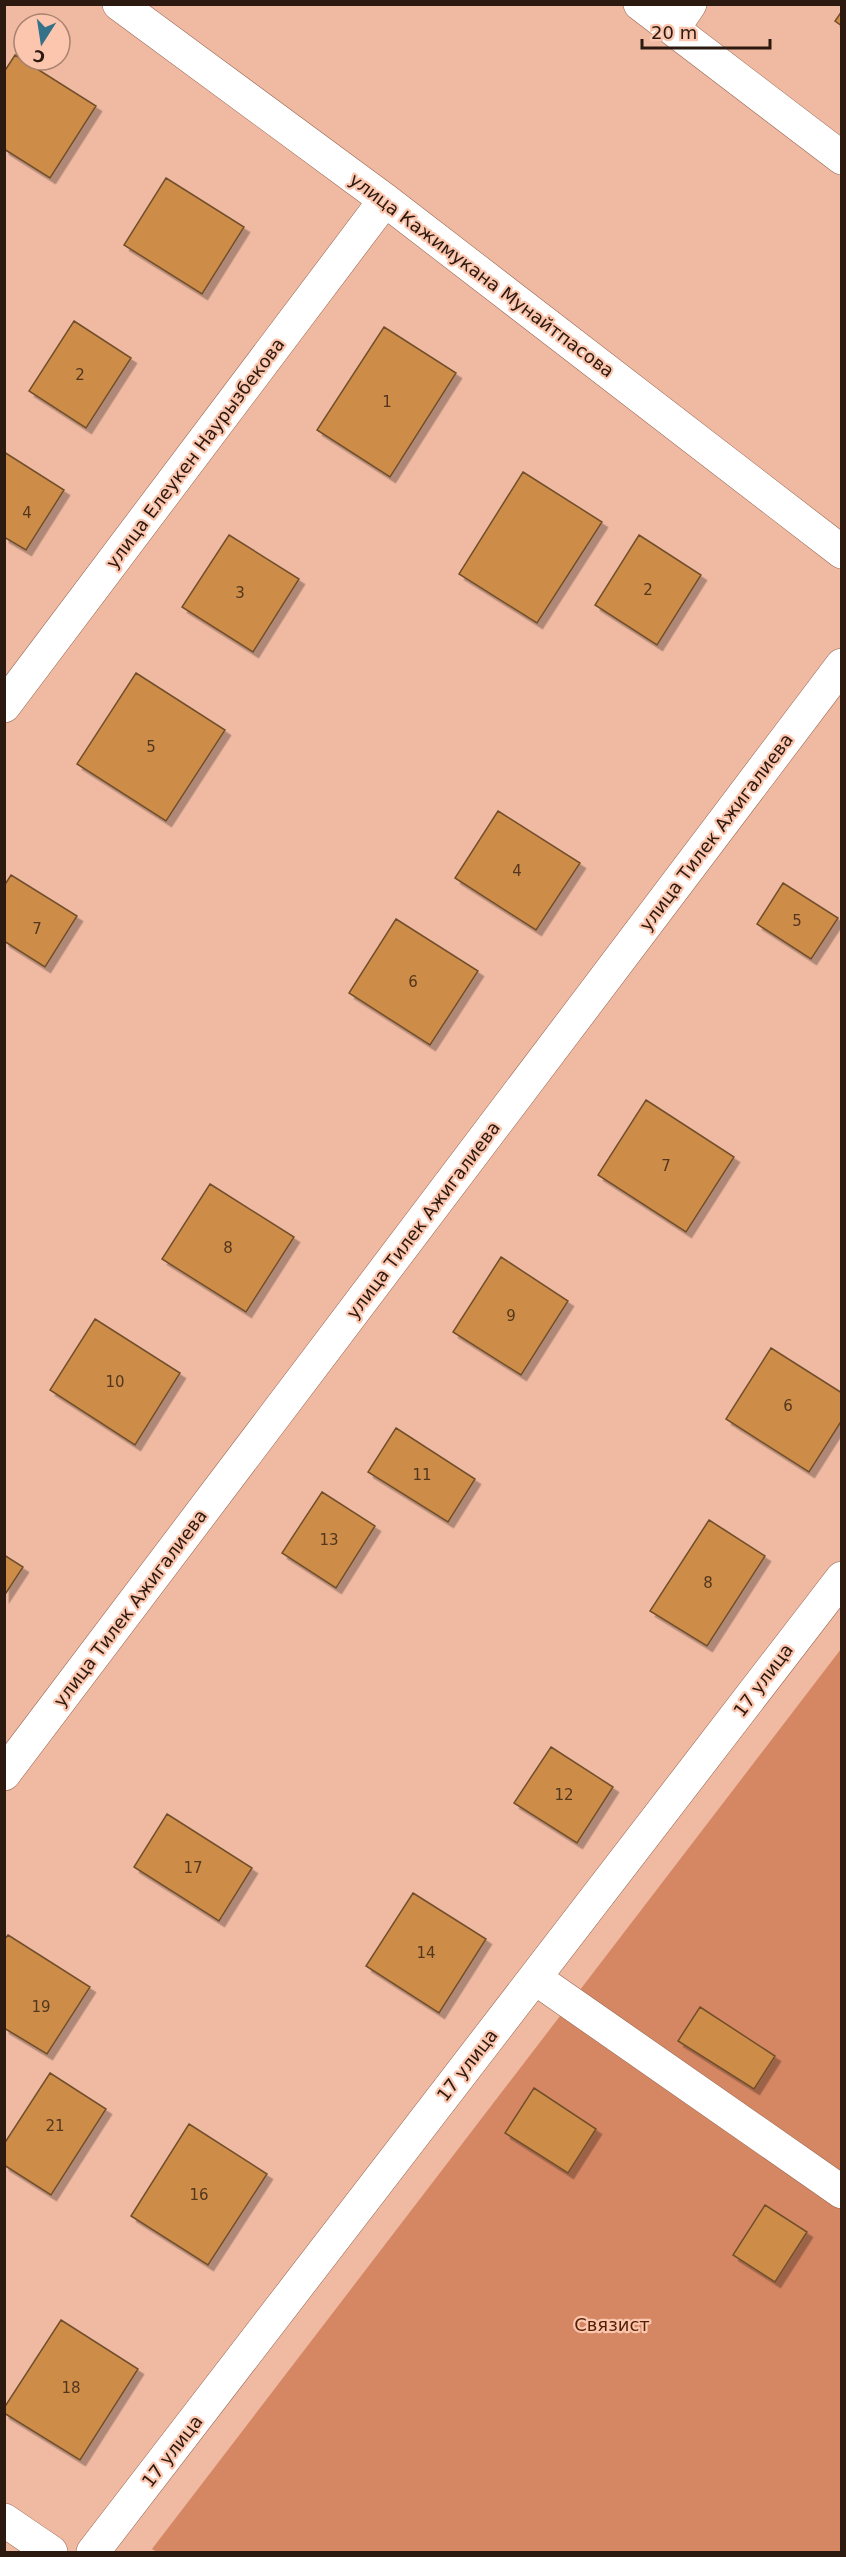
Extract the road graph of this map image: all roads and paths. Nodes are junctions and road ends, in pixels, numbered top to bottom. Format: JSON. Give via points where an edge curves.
{"nodes":[{"id":1,"x":119,"y":4,"type":"edge"},
{"id":2,"x":640,"y":4,"type":"edge"},
{"id":3,"x":681,"y":17,"type":"edge"},
{"id":4,"x":842,"y":158,"type":"edge"},
{"id":5,"x":385,"y":200,"type":"junction"},
{"id":6,"x":842,"y":552,"type":"edge"},
{"id":7,"x":842,"y":665,"type":"edge"},
{"id":8,"x":4,"y":706,"type":"edge"},
{"id":9,"x":842,"y":1578,"type":"edge"},
{"id":10,"x":4,"y":1774,"type":"edge"},
{"id":11,"x":535,"y":1978,"type":"junction"},
{"id":12,"x":842,"y":2192,"type":"edge"},
{"id":13,"x":4,"y":2520,"type":"edge"},
{"id":14,"x":51,"y":2553,"type":"edge"},
{"id":15,"x":93,"y":2553,"type":"edge"}],
"edges":[{"from":1,"to":5,"type":"street","name":"улица Кажимукана Мунайтпасова"},
{"from":2,"to":3,"type":"street"},
{"from":3,"to":4,"type":"street"},
{"from":5,"to":6,"type":"street","name":"улица Кажимукана Мунайтпасова"},
{"from":5,"to":8,"type":"street","name":"улица Елеукен Наурызбекова"},
{"from":7,"to":10,"type":"street","name":"улица Тилек Ажигалиева"},
{"from":9,"to":11,"type":"street","name":"17 улица"},
{"from":11,"to":12,"type":"street"},
{"from":11,"to":15,"type":"street","name":"17 улица"},
{"from":13,"to":14,"type":"street"}]}
